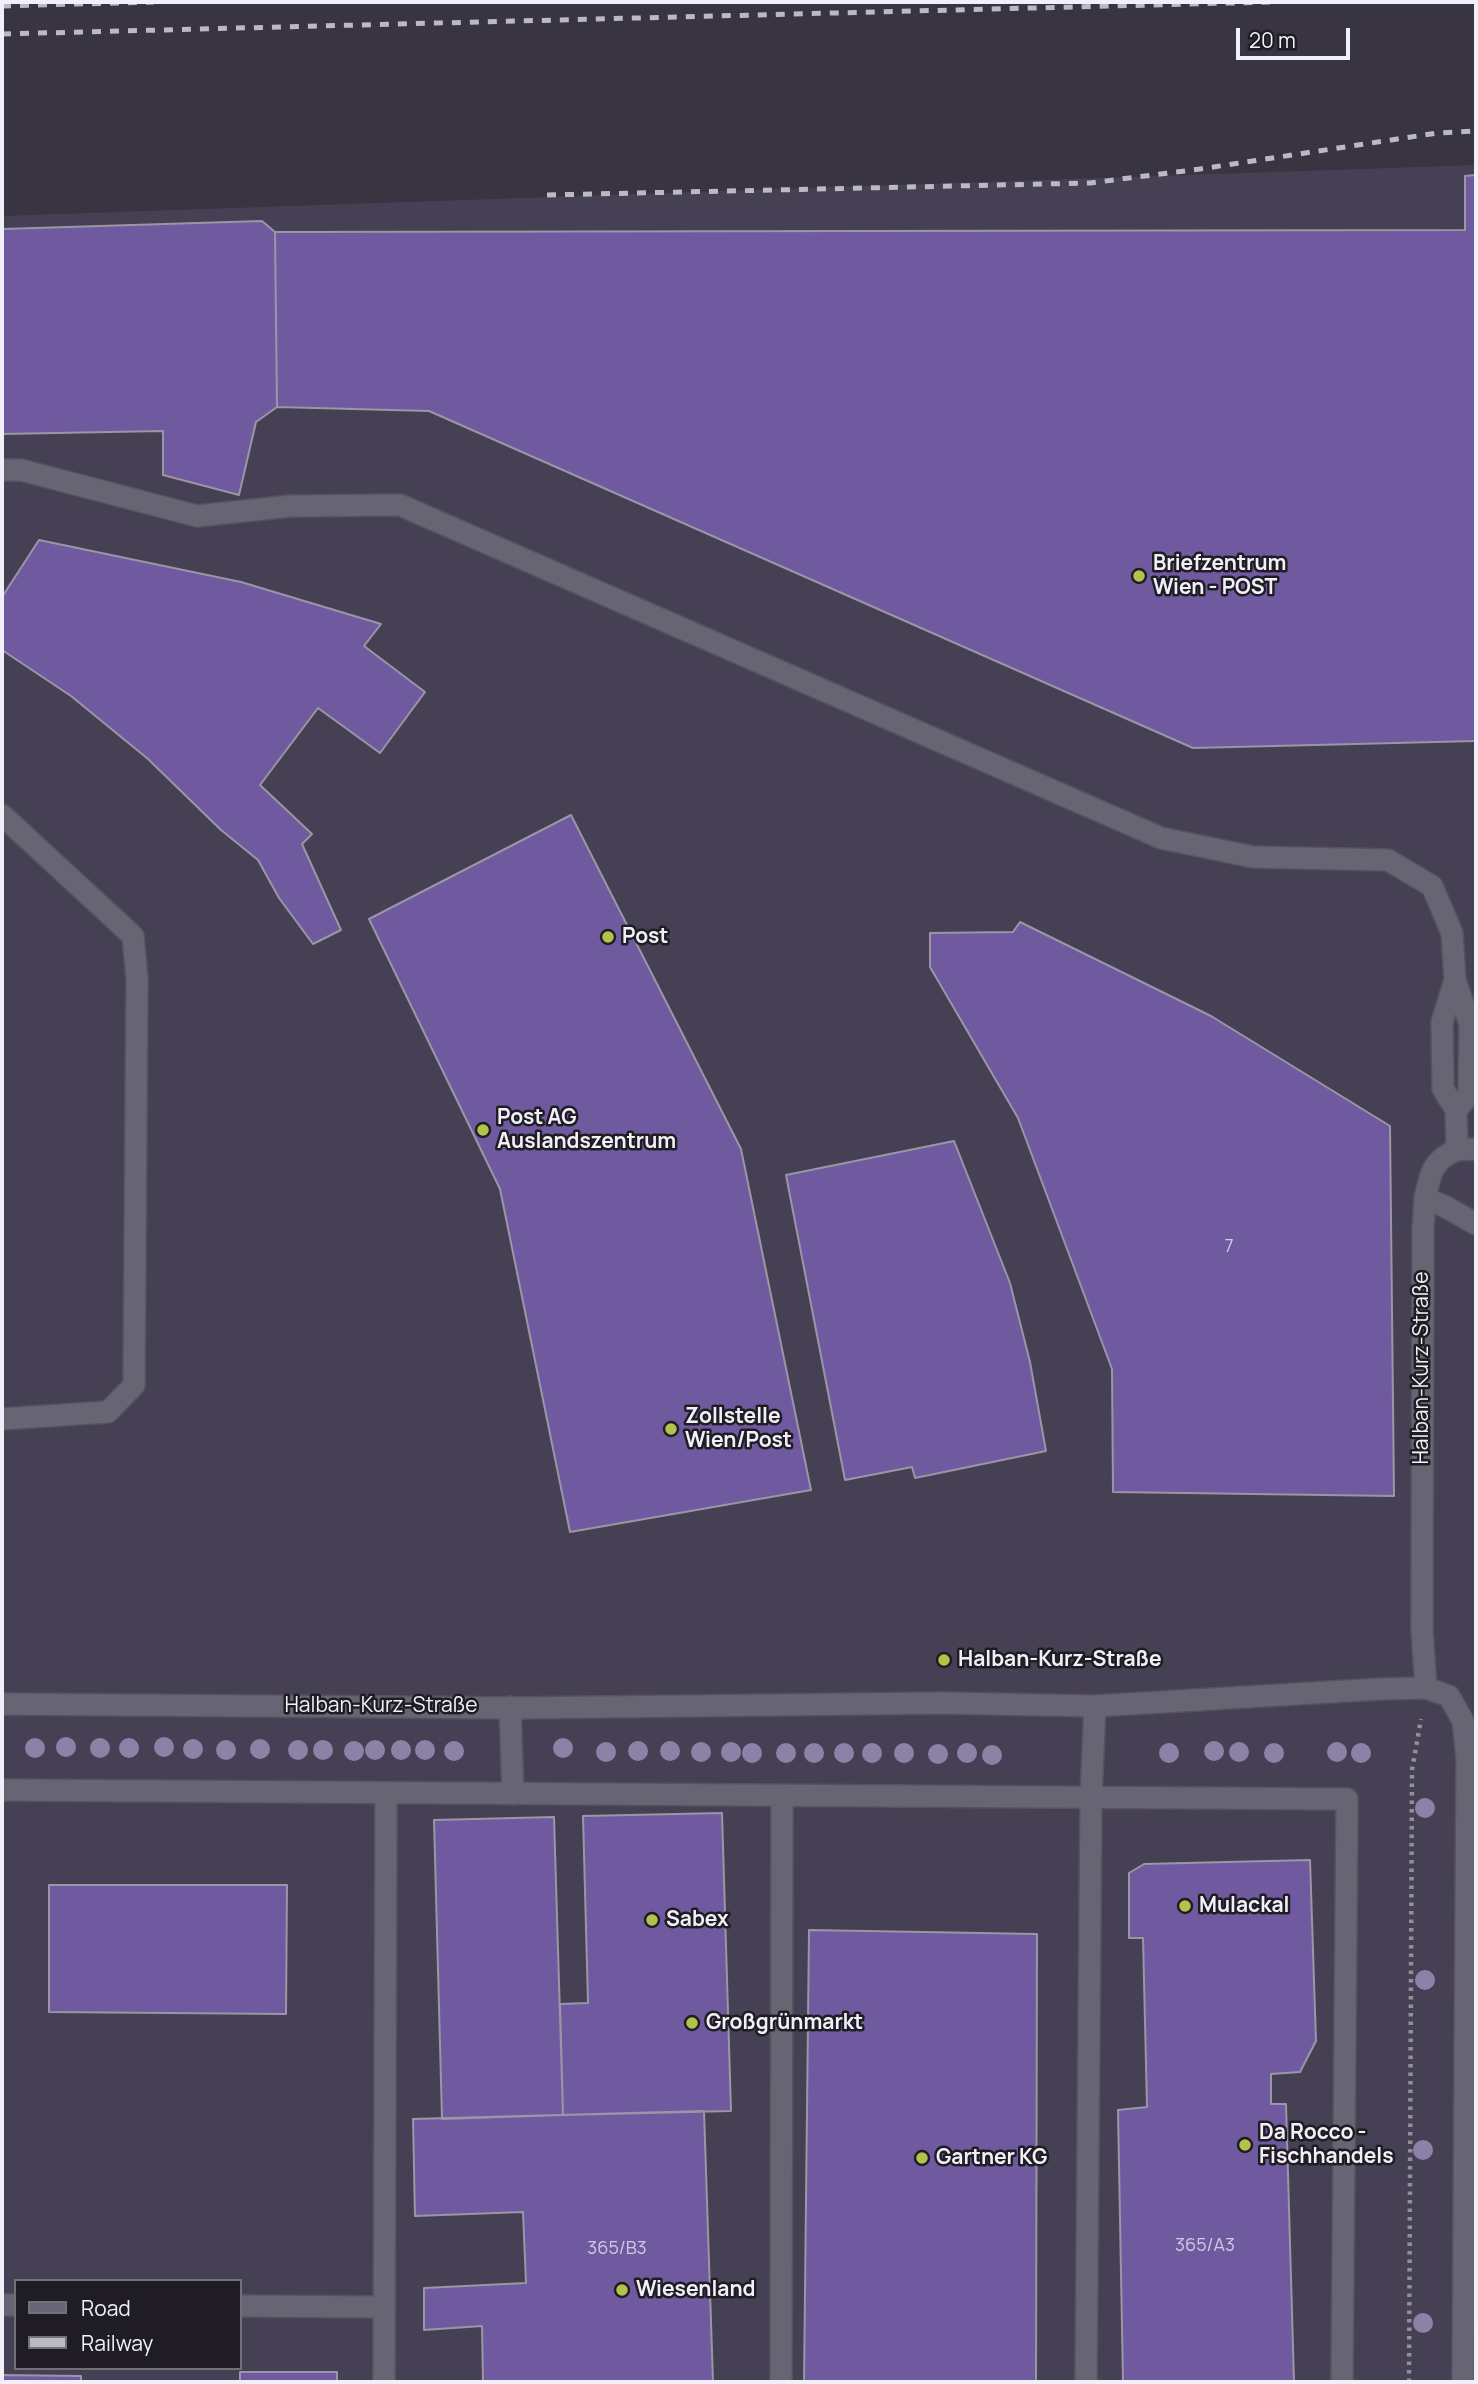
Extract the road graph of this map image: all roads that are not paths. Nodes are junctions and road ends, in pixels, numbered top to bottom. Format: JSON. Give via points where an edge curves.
{"nodes":[{"id":1,"x":2,"y":470,"type":"edge"},
{"id":2,"x":2,"y":815,"type":"edge"},
{"id":3,"x":1467,"y":1150,"type":"edge"},
{"id":4,"x":1425,"y":1198,"type":"junction"},
{"id":5,"x":1476,"y":1223,"type":"edge"},
{"id":6,"x":2,"y":1419,"type":"edge"},
{"id":7,"x":1426,"y":1688,"type":"junction"},
{"id":8,"x":2,"y":1704,"type":"edge"},
{"id":9,"x":1095,"y":1706,"type":"junction"},
{"id":10,"x":510,"y":1707,"type":"junction"},
{"id":11,"x":2,"y":1790,"type":"edge"},
{"id":12,"x":386,"y":1793,"type":"junction"},
{"id":13,"x":513,"y":1794,"type":"junction"},
{"id":14,"x":782,"y":1796,"type":"junction"},
{"id":15,"x":1091,"y":1797,"type":"junction"},
{"id":16,"x":1471,"y":2072,"type":"edge"},
{"id":17,"x":242,"y":2306,"type":"edge"},
{"id":18,"x":384,"y":2307,"type":"junction"},
{"id":19,"x":384,"y":2382,"type":"edge"},
{"id":20,"x":781,"y":2382,"type":"edge"},
{"id":21,"x":1086,"y":2382,"type":"edge"},
{"id":22,"x":1342,"y":2382,"type":"edge"},
{"id":23,"x":1463,"y":2382,"type":"edge"}],
"edges":[{"from":1,"to":3,"type":"street","via":[[21,470],[197,516],[291,506],[400,505],[1161,838],[1253,858],[1388,860],[1432,886],[1452,933],[1454,980],[1469,1024],[1469,1095],[1456,1110]]},
{"from":2,"to":6,"type":"street","via":[[133,936],[137,979],[134,1385],[108,1412]]},
{"from":3,"to":4,"type":"street","name":"Halban-Kurz-Straße","via":[[1445,1154],[1436,1164]]},
{"from":4,"to":5,"type":"street"},
{"from":4,"to":7,"type":"street","name":"Halban-Kurz-Straße","via":[[1422,1630]]},
{"from":7,"to":9,"type":"street","name":"Halban-Kurz-Straße"},
{"from":7,"to":16,"type":"street","via":[[1449,1696],[1463,1721]]},
{"from":8,"to":10,"type":"street","name":"Halban-Kurz-Straße"},
{"from":9,"to":10,"type":"street","name":"Halban-Kurz-Straße"},
{"from":9,"to":15,"type":"street"},
{"from":10,"to":13,"type":"street"},
{"from":11,"to":12,"type":"street"},
{"from":12,"to":13,"type":"street"},
{"from":12,"to":18,"type":"street"},
{"from":13,"to":14,"type":"street"},
{"from":14,"to":15,"type":"street"},
{"from":14,"to":20,"type":"street"},
{"from":15,"to":21,"type":"street"},
{"from":15,"to":22,"type":"street","via":[[1347,1799]]},
{"from":16,"to":23,"type":"street"},
{"from":17,"to":18,"type":"street"},
{"from":18,"to":19,"type":"street"}]}
